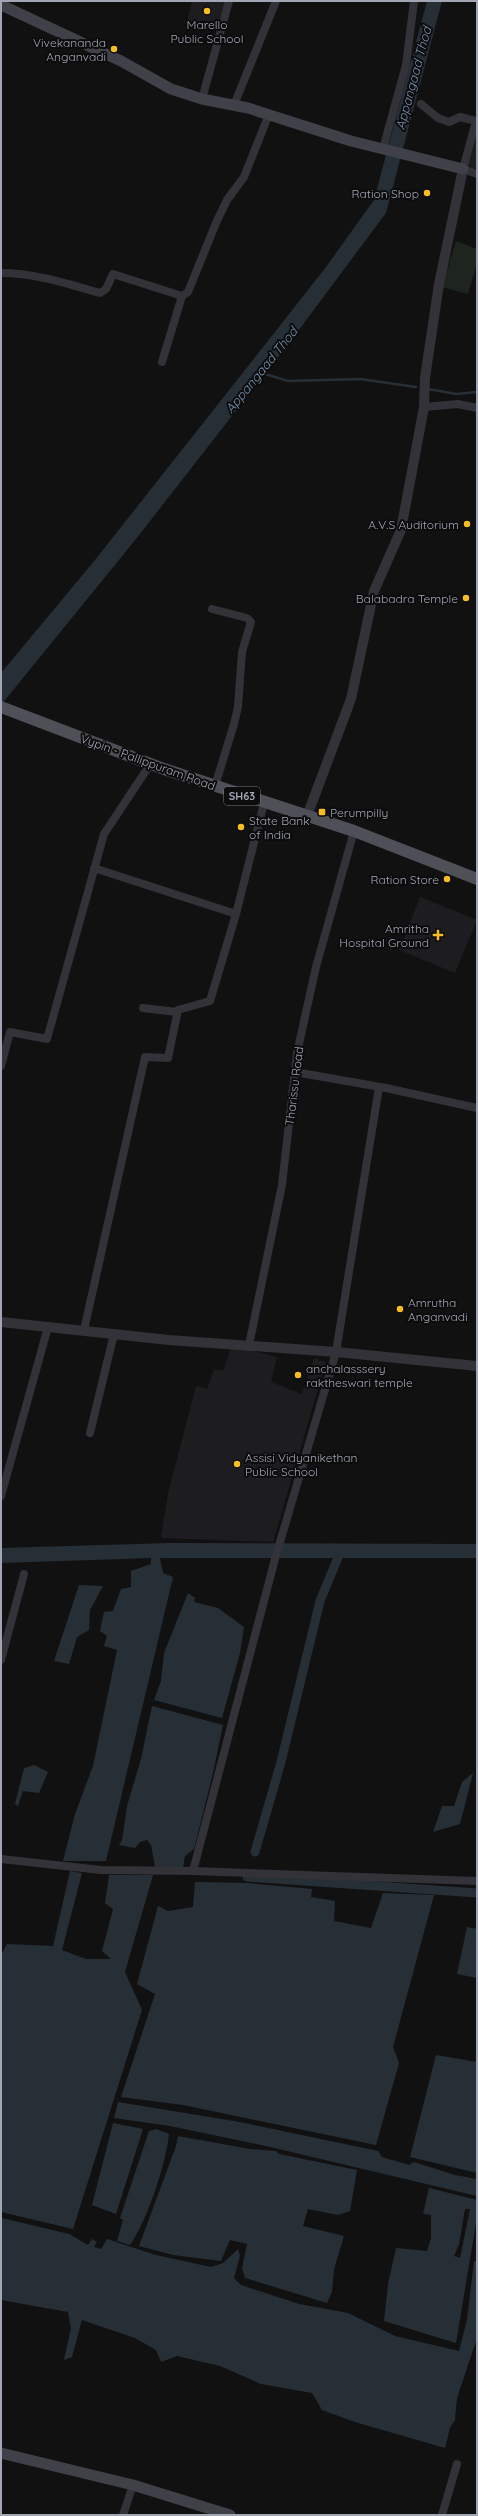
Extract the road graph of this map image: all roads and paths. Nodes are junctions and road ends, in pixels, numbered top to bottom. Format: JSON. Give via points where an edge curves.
{"nodes":[{"id":1,"x":229,"y":1,"type":"edge"},
{"id":2,"x":276,"y":1,"type":"edge"},
{"id":3,"x":414,"y":1,"type":"edge"},
{"id":4,"x":1,"y":5,"type":"edge"},
{"id":5,"x":202,"y":99,"type":"junction"},
{"id":6,"x":421,"y":104,"type":"dead end"},
{"id":7,"x":234,"y":105,"type":"junction"},
{"id":8,"x":269,"y":114,"type":"junction"},
{"id":9,"x":388,"y":150,"type":"junction"},
{"id":10,"x":463,"y":169,"type":"junction"},
{"id":11,"x":477,"y":174,"type":"edge"},
{"id":12,"x":1,"y":273,"type":"edge"},
{"id":13,"x":182,"y":296,"type":"junction"},
{"id":14,"x":162,"y":362,"type":"dead end"},
{"id":15,"x":424,"y":407,"type":"junction"},
{"id":16,"x":477,"y":408,"type":"edge"},
{"id":17,"x":212,"y":609,"type":"dead end"},
{"id":18,"x":5,"y":708,"type":"edge"},
{"id":19,"x":151,"y":763,"type":"junction"},
{"id":20,"x":215,"y":786,"type":"junction"},
{"id":21,"x":264,"y":803,"type":"junction"},
{"id":22,"x":307,"y":816,"type":"junction"},
{"id":23,"x":354,"y":831,"type":"junction"},
{"id":24,"x":94,"y":868,"type":"junction"},
{"id":25,"x":477,"y":878,"type":"edge"},
{"id":26,"x":236,"y":914,"type":"junction"},
{"id":27,"x":143,"y":1008,"type":"dead end"},
{"id":28,"x":178,"y":1010,"type":"junction"},
{"id":29,"x":1,"y":1066,"type":"edge"},
{"id":30,"x":295,"y":1072,"type":"junction"},
{"id":31,"x":379,"y":1087,"type":"junction"},
{"id":32,"x":477,"y":1108,"type":"edge"},
{"id":33,"x":1,"y":1322,"type":"edge"},
{"id":34,"x":48,"y":1327,"type":"junction"},
{"id":35,"x":84,"y":1330,"type":"junction"},
{"id":36,"x":114,"y":1334,"type":"junction"},
{"id":37,"x":249,"y":1345,"type":"junction"},
{"id":38,"x":336,"y":1352,"type":"junction"},
{"id":39,"x":477,"y":1366,"type":"edge"},
{"id":40,"x":90,"y":1433,"type":"dead end"},
{"id":41,"x":1,"y":1496,"type":"edge"},
{"id":42,"x":24,"y":1574,"type":"dead end"},
{"id":43,"x":1,"y":1660,"type":"edge"},
{"id":44,"x":1,"y":1859,"type":"edge"},
{"id":45,"x":193,"y":1870,"type":"junction"},
{"id":46,"x":477,"y":1881,"type":"edge"},
{"id":47,"x":1,"y":2452,"type":"edge"},
{"id":48,"x":457,"y":2464,"type":"dead end"},
{"id":49,"x":133,"y":2485,"type":"junction"},
{"id":50,"x":123,"y":2515,"type":"edge"},
{"id":51,"x":230,"y":2515,"type":"edge"},
{"id":52,"x":442,"y":2515,"type":"edge"}],
"edges":[{"from":1,"to":5,"type":"street"},
{"from":2,"to":7,"type":"street"},
{"from":3,"to":9,"type":"street","via":[[406,65],[384,145]]},
{"from":4,"to":5,"type":"main road","via":[[114,58],[170,89]]},
{"from":5,"to":7,"type":"main road"},
{"from":6,"to":10,"type":"street","via":[[438,118],[449,122],[460,117],[476,121]]},
{"from":7,"to":8,"type":"main road"},
{"from":8,"to":9,"type":"main road","via":[[351,141]]},
{"from":8,"to":13,"type":"street","via":[[244,176],[227,200],[216,223],[194,282]]},
{"from":9,"to":10,"type":"main road"},
{"from":10,"to":11,"type":"street"},
{"from":10,"to":15,"type":"street","via":[[438,284],[425,378]]},
{"from":12,"to":13,"type":"street","via":[[46,278],[100,294],[106,289],[113,274]]},
{"from":13,"to":14,"type":"street"},
{"from":15,"to":16,"type":"street","via":[[458,404]]},
{"from":15,"to":22,"type":"street","via":[[401,530],[374,591],[351,699]]},
{"from":17,"to":20,"type":"street","via":[[247,618],[251,622],[242,652],[238,707]]},
{"from":18,"to":19,"type":"main road","name":"Vypin - Pallippuram Road","number":"SH63"},
{"from":19,"to":20,"type":"main road","name":"Vypin - Pallippuram Road","number":"SH63"},
{"from":19,"to":24,"type":"street","via":[[104,834]]},
{"from":20,"to":21,"type":"main road","name":"Vypin - Pallippuram Road","number":"SH63"},
{"from":21,"to":22,"type":"main road","name":"Vypin - Pallippuram Road","number":"SH63"},
{"from":21,"to":26,"type":"street"},
{"from":22,"to":23,"type":"main road","name":"Vypin - Pallippuram Road","number":"SH63"},
{"from":23,"to":25,"type":"main road","name":"Vypin - Pallippuram Road","number":"SH63"},
{"from":23,"to":30,"type":"street","name":"Tharissu Road","via":[[316,967]]},
{"from":24,"to":26,"type":"street"},
{"from":24,"to":29,"type":"street","via":[[47,1039],[10,1032]]},
{"from":26,"to":28,"type":"street","via":[[210,1001]]},
{"from":27,"to":28,"type":"street"},
{"from":28,"to":35,"type":"street","via":[[168,1058],[145,1057]]},
{"from":30,"to":31,"type":"street"},
{"from":30,"to":37,"type":"street","name":"Tharissu Road","via":[[282,1185]]},
{"from":31,"to":32,"type":"street"},
{"from":31,"to":38,"type":"street"},
{"from":33,"to":34,"type":"street"},
{"from":34,"to":35,"type":"street"},
{"from":34,"to":41,"type":"street"},
{"from":35,"to":36,"type":"street"},
{"from":36,"to":37,"type":"street"},
{"from":36,"to":40,"type":"street"},
{"from":37,"to":38,"type":"street"},
{"from":38,"to":39,"type":"street"},
{"from":38,"to":45,"type":"street","via":[[275,1559]]},
{"from":42,"to":43,"type":"street"},
{"from":44,"to":45,"type":"street","via":[[101,1870]]},
{"from":45,"to":46,"type":"street"},
{"from":47,"to":49,"type":"main road"},
{"from":48,"to":52,"type":"street"},
{"from":49,"to":50,"type":"street"},
{"from":49,"to":51,"type":"main road"}]}
